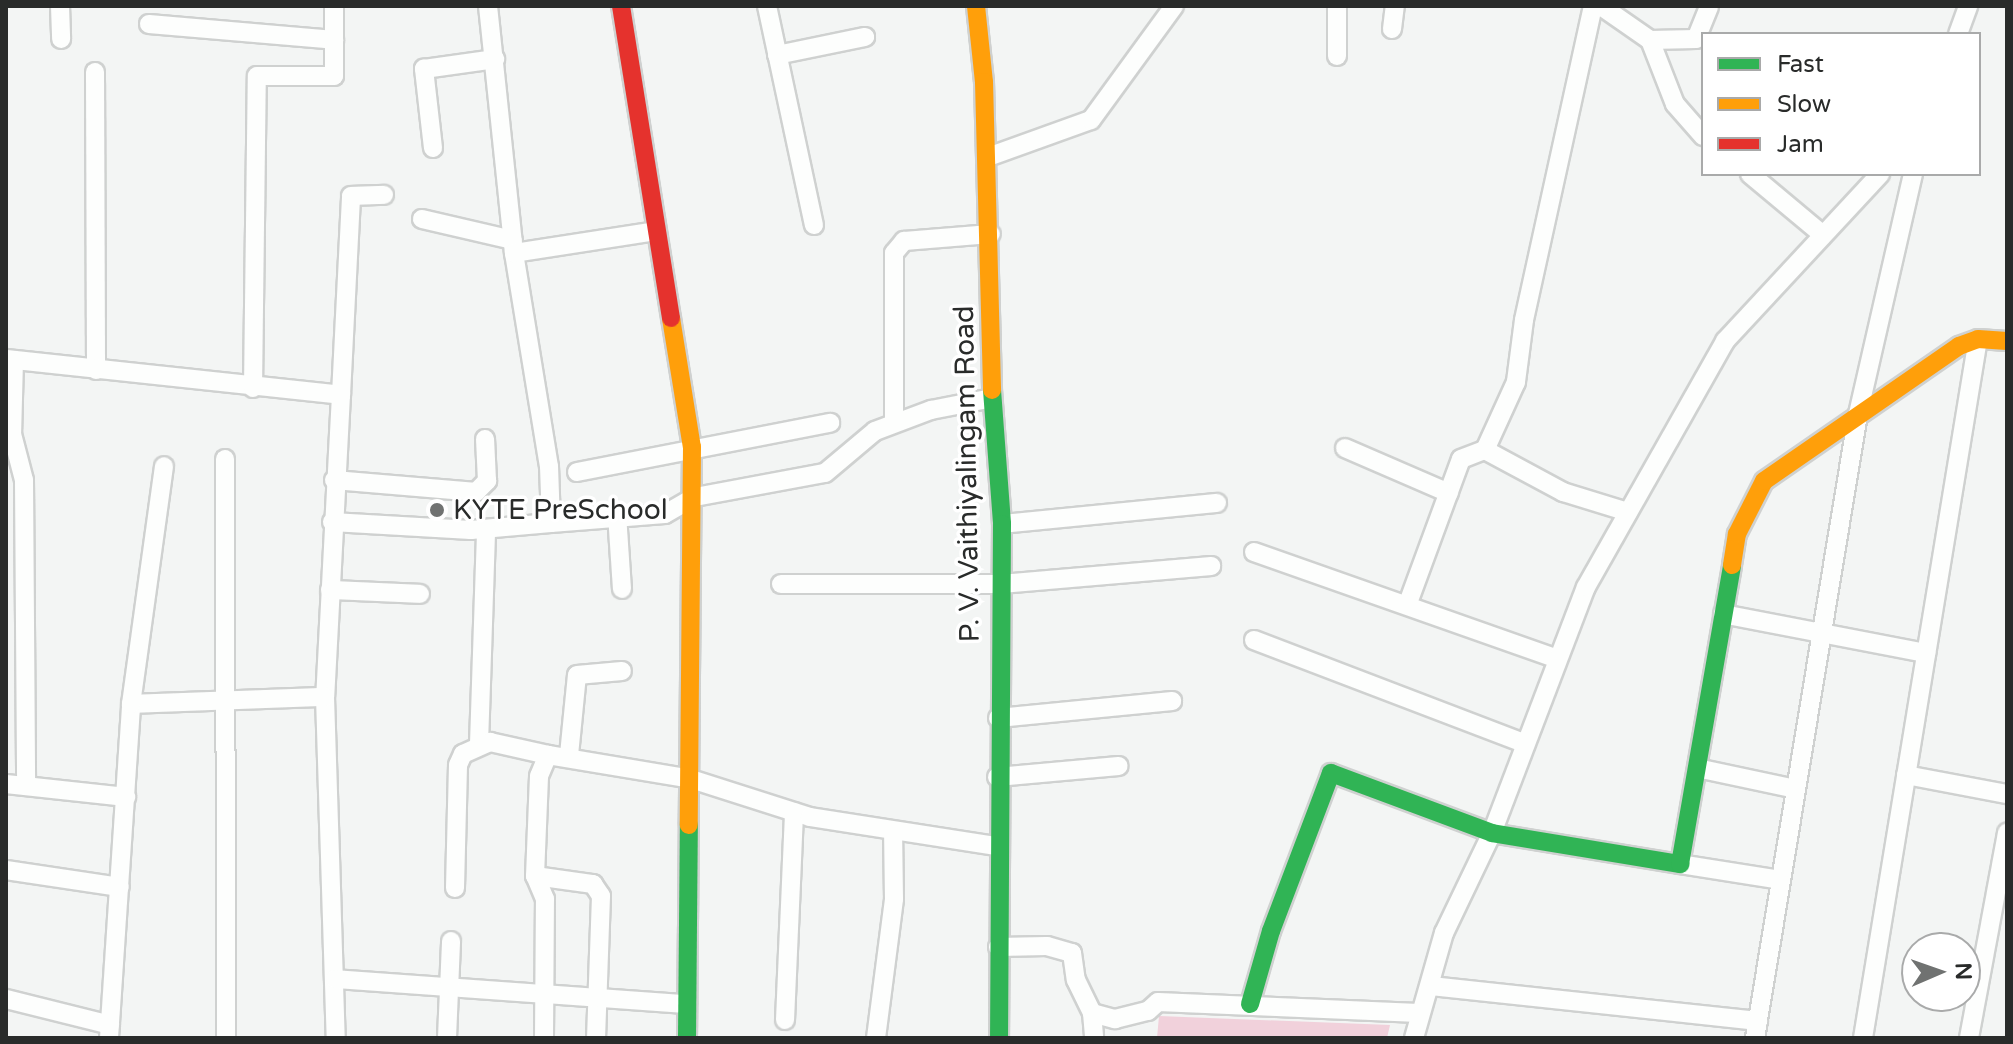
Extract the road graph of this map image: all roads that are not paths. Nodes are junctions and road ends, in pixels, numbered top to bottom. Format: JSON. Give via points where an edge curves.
{"nodes":[{"id":1,"x":60,"y":6,"type":"edge"},
{"id":2,"x":334,"y":6,"type":"edge"},
{"id":3,"x":488,"y":6,"type":"edge"},
{"id":4,"x":621,"y":6,"type":"edge"},
{"id":5,"x":767,"y":6,"type":"edge"},
{"id":6,"x":976,"y":6,"type":"edge"},
{"id":7,"x":1174,"y":6,"type":"edge"},
{"id":8,"x":1337,"y":6,"type":"edge"},
{"id":9,"x":1395,"y":6,"type":"edge"},
{"id":10,"x":1593,"y":6,"type":"edge"},
{"id":11,"x":1601,"y":6,"type":"edge"},
{"id":12,"x":1709,"y":6,"type":"edge"},
{"id":13,"x":1968,"y":6,"type":"edge"},
{"id":14,"x":149,"y":24,"type":"dead end"},
{"id":15,"x":1392,"y":29,"type":"dead end"},
{"id":16,"x":1959,"y":32,"type":"edge"},
{"id":17,"x":865,"y":37,"type":"dead end"},
{"id":18,"x":61,"y":39,"type":"dead end"},
{"id":19,"x":334,"y":40,"type":"junction"},
{"id":20,"x":1650,"y":40,"type":"junction"},
{"id":21,"x":777,"y":55,"type":"junction"},
{"id":22,"x":1337,"y":56,"type":"dead end"},
{"id":23,"x":495,"y":59,"type":"junction"},
{"id":24,"x":95,"y":72,"type":"dead end"},
{"id":25,"x":1701,"y":134,"type":"edge"},
{"id":26,"x":433,"y":148,"type":"dead end"},
{"id":27,"x":988,"y":157,"type":"junction"},
{"id":28,"x":1752,"y":176,"type":"edge"},
{"id":29,"x":1878,"y":176,"type":"edge"},
{"id":30,"x":1913,"y":176,"type":"edge"},
{"id":31,"x":384,"y":195,"type":"dead end"},
{"id":32,"x":422,"y":219,"type":"dead end"},
{"id":33,"x":814,"y":225,"type":"dead end"},
{"id":34,"x":656,"y":231,"type":"junction"},
{"id":35,"x":991,"y":234,"type":"junction"},
{"id":36,"x":1823,"y":235,"type":"junction"},
{"id":37,"x":513,"y":247,"type":"junction"},
{"id":38,"x":1978,"y":339,"type":"junction"},
{"id":39,"x":2007,"y":341,"type":"edge"},
{"id":40,"x":10,"y":360,"type":"edge"},
{"id":41,"x":96,"y":370,"type":"junction"},
{"id":42,"x":253,"y":388,"type":"junction"},
{"id":43,"x":341,"y":395,"type":"junction"},
{"id":44,"x":992,"y":398,"type":"junction"},
{"id":45,"x":1858,"y":414,"type":"junction"},
{"id":46,"x":830,"y":423,"type":"dead end"},
{"id":47,"x":894,"y":423,"type":"junction"},
{"id":48,"x":485,"y":439,"type":"dead end"},
{"id":49,"x":692,"y":447,"type":"junction"},
{"id":50,"x":1345,"y":448,"type":"dead end"},
{"id":51,"x":1485,"y":450,"type":"junction"},
{"id":52,"x":225,"y":459,"type":"dead end"},
{"id":53,"x":164,"y":466,"type":"dead end"},
{"id":54,"x":577,"y":472,"type":"dead end"},
{"id":55,"x":334,"y":480,"type":"junction"},
{"id":56,"x":1449,"y":493,"type":"junction"},
{"id":57,"x":695,"y":497,"type":"junction"},
{"id":58,"x":1217,"y":503,"type":"dead end"},
{"id":59,"x":1628,"y":512,"type":"junction"},
{"id":60,"x":617,"y":514,"type":"junction"},
{"id":61,"x":332,"y":522,"type":"junction"},
{"id":62,"x":551,"y":523,"type":"junction"},
{"id":63,"x":1002,"y":524,"type":"junction"},
{"id":64,"x":486,"y":529,"type":"junction"},
{"id":65,"x":1254,"y":552,"type":"dead end"},
{"id":66,"x":1211,"y":566,"type":"dead end"},
{"id":67,"x":781,"y":584,"type":"dead end"},
{"id":68,"x":1001,"y":584,"type":"junction"},
{"id":69,"x":622,"y":589,"type":"dead end"},
{"id":70,"x":330,"y":590,"type":"junction"},
{"id":71,"x":420,"y":594,"type":"dead end"},
{"id":72,"x":1408,"y":603,"type":"junction"},
{"id":73,"x":1723,"y":614,"type":"junction"},
{"id":74,"x":1822,"y":632,"type":"junction"},
{"id":75,"x":1254,"y":640,"type":"dead end"},
{"id":76,"x":1926,"y":653,"type":"junction"},
{"id":77,"x":1555,"y":658,"type":"junction"},
{"id":78,"x":622,"y":671,"type":"dead end"},
{"id":79,"x":325,"y":697,"type":"junction"},
{"id":80,"x":1172,"y":701,"type":"dead end"},
{"id":81,"x":222,"y":703,"type":"junction"},
{"id":82,"x":131,"y":704,"type":"junction"},
{"id":83,"x":998,"y":718,"type":"junction"},
{"id":84,"x":1524,"y":743,"type":"junction"},
{"id":85,"x":479,"y":744,"type":"junction"},
{"id":86,"x":548,"y":755,"type":"junction"},
{"id":87,"x":569,"y":755,"type":"junction"},
{"id":88,"x":1119,"y":766,"type":"dead end"},
{"id":89,"x":1697,"y":768,"type":"junction"},
{"id":90,"x":1906,"y":775,"type":"junction"},
{"id":91,"x":997,"y":777,"type":"junction"},
{"id":92,"x":691,"y":779,"type":"junction"},
{"id":93,"x":6,"y":784,"type":"edge"},
{"id":94,"x":26,"y":786,"type":"junction"},
{"id":95,"x":1796,"y":789,"type":"junction"},
{"id":96,"x":2007,"y":794,"type":"edge"},
{"id":97,"x":126,"y":797,"type":"junction"},
{"id":98,"x":794,"y":812,"type":"junction"},
{"id":99,"x":893,"y":831,"type":"junction"},
{"id":100,"x":2007,"y":832,"type":"edge"},
{"id":101,"x":1492,"y":833,"type":"junction"},
{"id":102,"x":996,"y":846,"type":"junction"},
{"id":103,"x":1680,"y":864,"type":"junction"},
{"id":104,"x":7,"y":874,"type":"edge"},
{"id":105,"x":535,"y":876,"type":"junction"},
{"id":106,"x":1781,"y":880,"type":"junction"},
{"id":107,"x":120,"y":887,"type":"junction"},
{"id":108,"x":455,"y":888,"type":"dead end"},
{"id":109,"x":451,"y":941,"type":"dead end"},
{"id":110,"x":998,"y":947,"type":"junction"},
{"id":111,"x":335,"y":979,"type":"junction"},
{"id":112,"x":449,"y":986,"type":"junction"},
{"id":113,"x":1431,"y":986,"type":"junction"},
{"id":114,"x":545,"y":994,"type":"junction"},
{"id":115,"x":597,"y":997,"type":"junction"},
{"id":116,"x":6,"y":999,"type":"edge"},
{"id":117,"x":687,"y":1004,"type":"junction"},
{"id":118,"x":1250,"y":1004,"type":"junction"},
{"id":119,"x":1092,"y":1013,"type":"junction"},
{"id":120,"x":1419,"y":1013,"type":"junction"},
{"id":121,"x":785,"y":1020,"type":"dead end"},
{"id":122,"x":1757,"y":1029,"type":"edge"},
{"id":123,"x":110,"y":1031,"type":"edge"},
{"id":124,"x":226,"y":1038,"type":"edge"},
{"id":125,"x":336,"y":1038,"type":"edge"},
{"id":126,"x":447,"y":1038,"type":"edge"},
{"id":127,"x":544,"y":1038,"type":"edge"},
{"id":128,"x":596,"y":1038,"type":"edge"},
{"id":129,"x":687,"y":1038,"type":"edge"},
{"id":130,"x":876,"y":1038,"type":"edge"},
{"id":131,"x":999,"y":1038,"type":"edge"},
{"id":132,"x":1094,"y":1038,"type":"edge"},
{"id":133,"x":1414,"y":1038,"type":"edge"},
{"id":134,"x":1863,"y":1038,"type":"edge"},
{"id":135,"x":1969,"y":1038,"type":"edge"}],
"edges":[{"from":1,"to":18,"type":"street"},
{"from":2,"to":19,"type":"street"},
{"from":3,"to":23,"type":"street"},
{"from":4,"to":34,"type":"street"},
{"from":5,"to":21,"type":"street"},
{"from":6,"to":27,"type":"street","name":"P. V. Vaithiyalingam Road"},
{"from":7,"to":27,"type":"street","via":[[1091,120]]},
{"from":8,"to":22,"type":"street"},
{"from":9,"to":15,"type":"street"},
{"from":10,"to":51,"type":"street","via":[[1524,320],[1516,382]]},
{"from":11,"to":20,"type":"street"},
{"from":12,"to":20,"type":"street","via":[[1696,39]]},
{"from":13,"to":16,"type":"street"},
{"from":14,"to":19,"type":"street"},
{"from":17,"to":21,"type":"street"},
{"from":19,"to":42,"type":"street","via":[[334,76],[257,76]]},
{"from":20,"to":25,"type":"street","via":[[1675,104]]},
{"from":21,"to":33,"type":"street"},
{"from":23,"to":26,"type":"street","via":[[426,65]]},
{"from":23,"to":37,"type":"street"},
{"from":24,"to":41,"type":"street"},
{"from":27,"to":35,"type":"street","name":"P. V. Vaithiyalingam Road"},
{"from":28,"to":36,"type":"street"},
{"from":29,"to":36,"type":"street"},
{"from":30,"to":45,"type":"street"},
{"from":31,"to":43,"type":"street","via":[[351,196]]},
{"from":32,"to":37,"type":"street"},
{"from":34,"to":37,"type":"street"},
{"from":34,"to":49,"type":"street"},
{"from":35,"to":44,"type":"street","name":"P. V. Vaithiyalingam Road"},
{"from":35,"to":47,"type":"street","via":[[904,241],[894,253]]},
{"from":36,"to":59,"type":"street","via":[[1725,341]]},
{"from":37,"to":62,"type":"street","via":[[549,466]]},
{"from":38,"to":39,"type":"street"},
{"from":38,"to":45,"type":"street","via":[[1959,346]]},
{"from":38,"to":76,"type":"street"},
{"from":40,"to":41,"type":"street"},
{"from":40,"to":94,"type":"street","via":[[12,434],[24,480]]},
{"from":41,"to":42,"type":"street"},
{"from":42,"to":43,"type":"street"},
{"from":43,"to":55,"type":"street"},
{"from":44,"to":47,"type":"street"},
{"from":44,"to":63,"type":"street","name":"P. V. Vaithiyalingam Road"},
{"from":45,"to":73,"type":"street","via":[[1764,481],[1737,534]]},
{"from":45,"to":74,"type":"street"},
{"from":46,"to":49,"type":"street"},
{"from":47,"to":57,"type":"street","via":[[859,442],[825,473]]},
{"from":48,"to":55,"type":"street","via":[[487,481],[476,492]]},
{"from":49,"to":54,"type":"street"},
{"from":49,"to":57,"type":"street"},
{"from":50,"to":56,"type":"street"},
{"from":51,"to":56,"type":"street","via":[[1461,459]]},
{"from":51,"to":59,"type":"street","via":[[1563,492]]},
{"from":52,"to":81,"type":"street"},
{"from":53,"to":82,"type":"street"},
{"from":55,"to":61,"type":"street"},
{"from":56,"to":72,"type":"street"},
{"from":57,"to":60,"type":"street","via":[[665,514]]},
{"from":57,"to":92,"type":"street"},
{"from":58,"to":63,"type":"street"},
{"from":59,"to":77,"type":"street","via":[[1586,587]]},
{"from":60,"to":62,"type":"street"},
{"from":60,"to":69,"type":"street"},
{"from":61,"to":64,"type":"street"},
{"from":61,"to":70,"type":"street"},
{"from":62,"to":64,"type":"street"},
{"from":63,"to":68,"type":"street","name":"P. V. Vaithiyalingam Road"},
{"from":64,"to":85,"type":"street"},
{"from":65,"to":72,"type":"street"},
{"from":66,"to":68,"type":"street"},
{"from":67,"to":68,"type":"street"},
{"from":68,"to":83,"type":"street","name":"P. V. Vaithiyalingam Road"},
{"from":70,"to":71,"type":"street"},
{"from":70,"to":79,"type":"street"},
{"from":72,"to":77,"type":"street"},
{"from":73,"to":74,"type":"street"},
{"from":73,"to":89,"type":"street"},
{"from":74,"to":76,"type":"street"},
{"from":74,"to":95,"type":"street"},
{"from":75,"to":84,"type":"street"},
{"from":76,"to":90,"type":"street"},
{"from":77,"to":84,"type":"street"},
{"from":78,"to":87,"type":"street","via":[[577,675]]},
{"from":79,"to":81,"type":"street"},
{"from":79,"to":111,"type":"street"},
{"from":80,"to":83,"type":"street"},
{"from":81,"to":82,"type":"street"},
{"from":81,"to":124,"type":"street"},
{"from":82,"to":97,"type":"street"},
{"from":83,"to":91,"type":"street","name":"P. V. Vaithiyalingam Road"},
{"from":84,"to":101,"type":"street"},
{"from":85,"to":86,"type":"street"},
{"from":85,"to":108,"type":"street","via":[[463,754],[458,765]]},
{"from":86,"to":87,"type":"street"},
{"from":86,"to":105,"type":"street","via":[[539,776]]},
{"from":87,"to":92,"type":"street"},
{"from":88,"to":91,"type":"street"},
{"from":89,"to":95,"type":"street"},
{"from":89,"to":103,"type":"street"},
{"from":90,"to":96,"type":"street"},
{"from":90,"to":134,"type":"street"},
{"from":91,"to":102,"type":"street","name":"P. V. Vaithiyalingam Road"},
{"from":92,"to":98,"type":"street"},
{"from":92,"to":117,"type":"street"},
{"from":93,"to":94,"type":"street"},
{"from":94,"to":97,"type":"street"},
{"from":95,"to":106,"type":"street"},
{"from":97,"to":107,"type":"street"},
{"from":98,"to":99,"type":"street"},
{"from":98,"to":121,"type":"street"},
{"from":99,"to":102,"type":"street"},
{"from":99,"to":130,"type":"street","via":[[894,899]]},
{"from":100,"to":135,"type":"street"},
{"from":101,"to":103,"type":"street"},
{"from":101,"to":113,"type":"street","via":[[1444,933]]},
{"from":101,"to":118,"type":"street","via":[[1331,773],[1271,931]]},
{"from":102,"to":110,"type":"street","name":"P. V. Vaithiyalingam Road"},
{"from":103,"to":106,"type":"street"},
{"from":104,"to":107,"type":"street"},
{"from":105,"to":114,"type":"street","via":[[545,899]]},
{"from":105,"to":115,"type":"street","via":[[598,889]]},
{"from":106,"to":122,"type":"street"},
{"from":107,"to":123,"type":"street"},
{"from":109,"to":112,"type":"street"},
{"from":110,"to":119,"type":"street","via":[[1047,946],[1072,953],[1076,980]]},
{"from":110,"to":131,"type":"street","name":"P. V. Vaithiyalingam Road"},
{"from":111,"to":112,"type":"street"},
{"from":111,"to":125,"type":"street"},
{"from":112,"to":114,"type":"street"},
{"from":112,"to":126,"type":"street"},
{"from":113,"to":120,"type":"street"},
{"from":113,"to":122,"type":"street"},
{"from":114,"to":115,"type":"street"},
{"from":114,"to":127,"type":"street"},
{"from":115,"to":117,"type":"street"},
{"from":115,"to":128,"type":"street"},
{"from":116,"to":123,"type":"street"},
{"from":117,"to":129,"type":"street"},
{"from":118,"to":119,"type":"street","via":[[1158,1002],[1148,1011],[1115,1019]]},
{"from":118,"to":120,"type":"street"},
{"from":119,"to":132,"type":"street"},
{"from":120,"to":133,"type":"street"}]}
